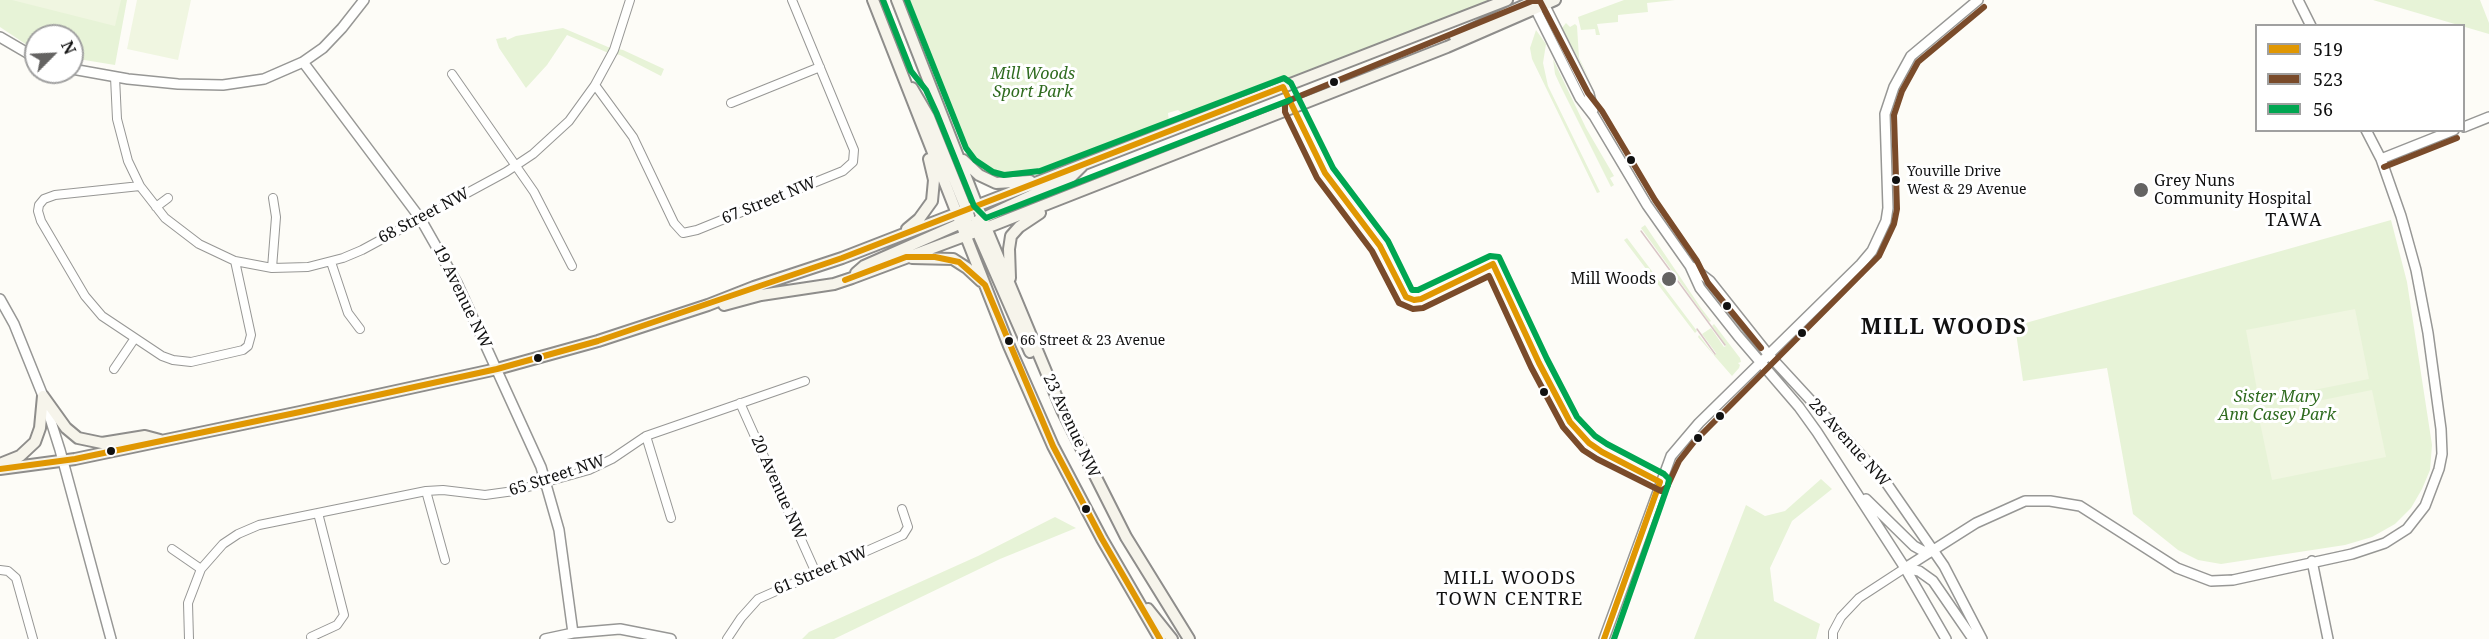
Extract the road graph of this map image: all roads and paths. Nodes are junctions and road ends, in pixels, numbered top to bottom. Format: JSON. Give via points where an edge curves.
{"nodes":[{"id":1,"x":364,"y":0,"type":"edge"},
{"id":2,"x":630,"y":0,"type":"edge"},
{"id":3,"x":792,"y":0,"type":"edge"},
{"id":4,"x":873,"y":0,"type":"edge"},
{"id":5,"x":897,"y":0,"type":"edge"},
{"id":6,"x":1507,"y":0,"type":"edge"},
{"id":7,"x":1555,"y":0,"type":"edge"},
{"id":8,"x":1978,"y":0,"type":"edge"},
{"id":9,"x":2298,"y":0,"type":"edge"},
{"id":10,"x":1537,"y":2,"type":"edge"},
{"id":11,"x":2310,"y":24,"type":"edge"},
{"id":12,"x":0,"y":38,"type":"edge"},
{"id":13,"x":24,"y":51,"type":"edge"},
{"id":14,"x":303,"y":62,"type":"junction"},
{"id":15,"x":820,"y":67,"type":"junction"},
{"id":16,"x":84,"y":71,"type":"edge"},
{"id":17,"x":452,"y":74,"type":"dead end"},
{"id":18,"x":903,"y":75,"type":"junction"},
{"id":19,"x":115,"y":77,"type":"junction"},
{"id":20,"x":595,"y":85,"type":"junction"},
{"id":21,"x":731,"y":103,"type":"dead end"},
{"id":22,"x":2489,"y":117,"type":"edge"},
{"id":23,"x":2465,"y":126,"type":"edge"},
{"id":24,"x":924,"y":129,"type":"junction"},
{"id":25,"x":2367,"y":132,"type":"edge"},
{"id":26,"x":2449,"y":132,"type":"edge"},
{"id":27,"x":958,"y":152,"type":"junction"},
{"id":28,"x":2381,"y":159,"type":"junction"},
{"id":29,"x":1084,"y":164,"type":"junction"},
{"id":30,"x":516,"y":166,"type":"junction"},
{"id":31,"x":1042,"y":180,"type":"junction"},
{"id":32,"x":140,"y":186,"type":"junction"},
{"id":33,"x":1066,"y":196,"type":"junction"},
{"id":34,"x":168,"y":198,"type":"dead end"},
{"id":35,"x":273,"y":198,"type":"dead end"},
{"id":36,"x":978,"y":206,"type":"junction"},
{"id":37,"x":156,"y":207,"type":"junction"},
{"id":38,"x":420,"y":218,"type":"junction"},
{"id":39,"x":971,"y":223,"type":"junction"},
{"id":40,"x":900,"y":235,"type":"junction"},
{"id":41,"x":906,"y":257,"type":"junction"},
{"id":42,"x":235,"y":261,"type":"junction"},
{"id":43,"x":331,"y":262,"type":"junction"},
{"id":44,"x":572,"y":266,"type":"dead end"},
{"id":45,"x":1690,"y":266,"type":"junction"},
{"id":46,"x":272,"y":268,"type":"junction"},
{"id":47,"x":852,"y":278,"type":"junction"},
{"id":48,"x":985,"y":285,"type":"junction"},
{"id":49,"x":1010,"y":285,"type":"junction"},
{"id":50,"x":0,"y":299,"type":"edge"},
{"id":51,"x":677,"y":315,"type":"junction"},
{"id":52,"x":360,"y":329,"type":"dead end"},
{"id":53,"x":135,"y":338,"type":"junction"},
{"id":54,"x":1768,"y":354,"type":"junction"},
{"id":55,"x":1760,"y":361,"type":"junction"},
{"id":56,"x":114,"y":369,"type":"dead end"},
{"id":57,"x":497,"y":369,"type":"junction"},
{"id":58,"x":805,"y":381,"type":"dead end"},
{"id":59,"x":43,"y":396,"type":"junction"},
{"id":60,"x":740,"y":403,"type":"junction"},
{"id":61,"x":1062,"y":410,"type":"junction"},
{"id":62,"x":646,"y":436,"type":"junction"},
{"id":63,"x":164,"y":441,"type":"junction"},
{"id":64,"x":63,"y":460,"type":"junction"},
{"id":65,"x":0,"y":467,"type":"edge"},
{"id":66,"x":546,"y":483,"type":"junction"},
{"id":67,"x":1851,"y":484,"type":"junction"},
{"id":68,"x":426,"y":491,"type":"junction"},
{"id":69,"x":902,"y":509,"type":"dead end"},
{"id":70,"x":318,"y":513,"type":"junction"},
{"id":71,"x":671,"y":518,"type":"dead end"},
{"id":72,"x":172,"y":549,"type":"dead end"},
{"id":73,"x":1934,"y":551,"type":"junction"},
{"id":74,"x":445,"y":560,"type":"dead end"},
{"id":75,"x":2312,"y":561,"type":"junction"},
{"id":76,"x":1905,"y":568,"type":"junction"},
{"id":77,"x":201,"y":569,"type":"junction"},
{"id":78,"x":0,"y":570,"type":"edge"},
{"id":79,"x":816,"y":573,"type":"junction"},
{"id":80,"x":1129,"y":586,"type":"junction"},
{"id":81,"x":573,"y":633,"type":"junction"},
{"id":82,"x":311,"y":637,"type":"dead end"},
{"id":83,"x":33,"y":639,"type":"edge"},
{"id":84,"x":111,"y":639,"type":"edge"},
{"id":85,"x":189,"y":639,"type":"edge"},
{"id":86,"x":545,"y":639,"type":"edge"},
{"id":87,"x":671,"y":639,"type":"edge"},
{"id":88,"x":728,"y":639,"type":"edge"},
{"id":89,"x":1160,"y":639,"type":"edge"},
{"id":90,"x":1172,"y":639,"type":"edge"},
{"id":91,"x":1189,"y":639,"type":"edge"},
{"id":92,"x":1604,"y":639,"type":"edge"},
{"id":93,"x":1833,"y":639,"type":"edge"},
{"id":94,"x":1946,"y":639,"type":"edge"},
{"id":95,"x":1973,"y":639,"type":"edge"},
{"id":96,"x":1982,"y":639,"type":"edge"},
{"id":97,"x":2328,"y":639,"type":"edge"}],
"edges":[{"from":1,"to":14,"type":"street","via":[[329,42]]},
{"from":2,"to":20,"type":"street","name":"68 Street NW","via":[[614,50]]},
{"from":3,"to":15,"type":"street"},
{"from":4,"to":18,"type":"main road","name":"23 Avenue NW"},
{"from":5,"to":27,"type":"main road"},
{"from":6,"to":29,"type":"main road"},
{"from":7,"to":10,"type":"main road"},
{"from":8,"to":54,"type":"street","via":[[1911,56],[1894,87],[1885,114],[1888,208],[1876,243],[1861,264]]},
{"from":9,"to":11,"type":"street"},
{"from":10,"to":33,"type":"main road","via":[[1384,72]]},
{"from":10,"to":45,"type":"street","name":"28 Avenue NW","via":[[1580,98]]},
{"from":12,"to":13,"type":"street"},
{"from":14,"to":19,"type":"street","via":[[264,79],[238,83],[178,84]]},
{"from":14,"to":38,"type":"street","name":"19 Avenue NW"},
{"from":15,"to":20,"type":"street","name":"67 Street NW","via":[[854,150],[853,162],[843,171],[697,230],[683,232],[676,228],[633,137]]},
{"from":15,"to":21,"type":"street"},
{"from":16,"to":19,"type":"street"},
{"from":17,"to":30,"type":"street"},
{"from":18,"to":24,"type":"main road","name":"23 Avenue NW"},
{"from":18,"to":39,"type":"main road","via":[[918,95]]},
{"from":19,"to":32,"type":"street","name":"68 Street NW","via":[[121,138]]},
{"from":20,"to":30,"type":"street","name":"68 Street NW","via":[[559,131]]},
{"from":22,"to":23,"type":"street"},
{"from":24,"to":39,"type":"main road","name":"23 Avenue NW"},
{"from":24,"to":40,"type":"main road","via":[[934,195],[919,219]]},
{"from":25,"to":28,"type":"street"},
{"from":26,"to":28,"type":"street"},
{"from":27,"to":31,"type":"main road","via":[[969,167],[996,183]]},
{"from":27,"to":36,"type":"main road"},
{"from":28,"to":75,"type":"street","via":[[2416,270],[2428,333],[2442,454],[2425,506],[2407,529],[2385,543]]},
{"from":29,"to":31,"type":"main road"},
{"from":29,"to":39,"type":"main road","via":[[1071,177]]},
{"from":30,"to":38,"type":"street","name":"68 Street NW"},
{"from":30,"to":44,"type":"street","via":[[541,203]]},
{"from":31,"to":36,"type":"main road"},
{"from":32,"to":37,"type":"street","name":"68 Street NW"},
{"from":32,"to":53,"type":"street","via":[[55,195],[44,199],[38,211],[88,302]]},
{"from":33,"to":39,"type":"main road"},
{"from":33,"to":49,"type":"main road","via":[[1029,218],[1011,236]]},
{"from":34,"to":37,"type":"street"},
{"from":35,"to":46,"type":"street","via":[[276,217]]},
{"from":36,"to":39,"type":"main road"},
{"from":37,"to":42,"type":"street","name":"68 Street NW","via":[[186,236]]},
{"from":38,"to":43,"type":"street","name":"68 Street NW"},
{"from":38,"to":57,"type":"street","name":"19 Avenue NW","via":[[452,274]]},
{"from":39,"to":40,"type":"main road"},
{"from":39,"to":41,"type":"main road"},
{"from":39,"to":47,"type":"main road","via":[[864,266]]},
{"from":39,"to":48,"type":"main road","name":"23 Avenue NW"},
{"from":39,"to":49,"type":"main road","name":"23 Avenue NW"},
{"from":39,"to":61,"type":"main road"},
{"from":40,"to":51,"type":"main road"},
{"from":41,"to":47,"type":"main road"},
{"from":41,"to":48,"type":"main road","via":[[953,259]]},
{"from":42,"to":46,"type":"street","name":"68 Street NW"},
{"from":42,"to":53,"type":"street","via":[[251,335],[246,348],[185,362],[168,358]]},
{"from":43,"to":46,"type":"street","name":"68 Street NW","via":[[302,268]]},
{"from":43,"to":52,"type":"street","via":[[348,313]]},
{"from":45,"to":54,"type":"street","name":"28 Avenue NW","via":[[1710,281]]},
{"from":45,"to":55,"type":"street","name":"28 Avenue NW","via":[[1700,288]]},
{"from":47,"to":51,"type":"main road"},
{"from":48,"to":80,"type":"main road","name":"23 Avenue NW","via":[[1053,446]]},
{"from":49,"to":61,"type":"main road","name":"23 Avenue NW"},
{"from":50,"to":59,"type":"street"},
{"from":51,"to":57,"type":"main road"},
{"from":53,"to":56,"type":"street"},
{"from":54,"to":55,"type":"street"},
{"from":54,"to":73,"type":"street","name":"28 Avenue NW","via":[[1871,465]]},
{"from":55,"to":67,"type":"street","name":"28 Avenue NW","via":[[1799,407]]},
{"from":55,"to":92,"type":"street","via":[[1671,456]]},
{"from":57,"to":63,"type":"main road"},
{"from":57,"to":66,"type":"street","name":"19 Avenue NW","via":[[534,447]]},
{"from":58,"to":60,"type":"street","name":"65 Street NW"},
{"from":59,"to":63,"type":"main road","via":[[78,438],[102,443],[145,436]]},
{"from":59,"to":64,"type":"street"},
{"from":59,"to":65,"type":"main road","via":[[35,442]]},
{"from":60,"to":62,"type":"street","name":"65 Street NW"},
{"from":60,"to":79,"type":"street","name":"20 Avenue NW"},
{"from":61,"to":91,"type":"main road","name":"23 Avenue NW","via":[[1126,537]]},
{"from":62,"to":66,"type":"street","name":"65 Street NW","via":[[601,465]]},
{"from":62,"to":71,"type":"street"},
{"from":63,"to":64,"type":"main road"},
{"from":64,"to":65,"type":"main road"},
{"from":64,"to":84,"type":"street"},
{"from":66,"to":68,"type":"street","name":"65 Street NW","via":[[495,495]]},
{"from":66,"to":81,"type":"street","name":"19 Avenue NW","via":[[559,530]]},
{"from":67,"to":73,"type":"street","via":[[1914,546]]},
{"from":67,"to":76,"type":"street","name":"28 Avenue NW"},
{"from":68,"to":70,"type":"street","name":"65 Street NW"},
{"from":68,"to":74,"type":"street"},
{"from":69,"to":79,"type":"street","name":"61 Street NW","via":[[908,527],[903,536]]},
{"from":70,"to":77,"type":"street","name":"65 Street NW","via":[[259,525],[238,534],[216,549]]},
{"from":70,"to":82,"type":"street","via":[[344,615],[337,625]]},
{"from":72,"to":77,"type":"street"},
{"from":73,"to":75,"type":"street","via":[[2001,510],[2025,501],[2050,501],[2080,506],[2177,568],[2211,581],[2233,580]]},
{"from":73,"to":76,"type":"street"},
{"from":73,"to":96,"type":"street","name":"28 Avenue NW"},
{"from":75,"to":97,"type":"street"},
{"from":76,"to":93,"type":"street","via":[[1859,598],[1841,617]]},
{"from":76,"to":94,"type":"street","name":"28 Avenue NW"},
{"from":76,"to":95,"type":"street","via":[[1919,571],[1933,581]]},
{"from":77,"to":85,"type":"street","name":"65 Street NW","via":[[188,603]]},
{"from":78,"to":83,"type":"street","via":[[11,574],[18,584]]},
{"from":79,"to":88,"type":"street","name":"61 Street NW","via":[[758,599]]},
{"from":80,"to":89,"type":"main road","name":"23 Avenue NW"},
{"from":80,"to":90,"type":"main road"},
{"from":81,"to":86,"type":"street"},
{"from":81,"to":87,"type":"street","via":[[620,629]]}]}
